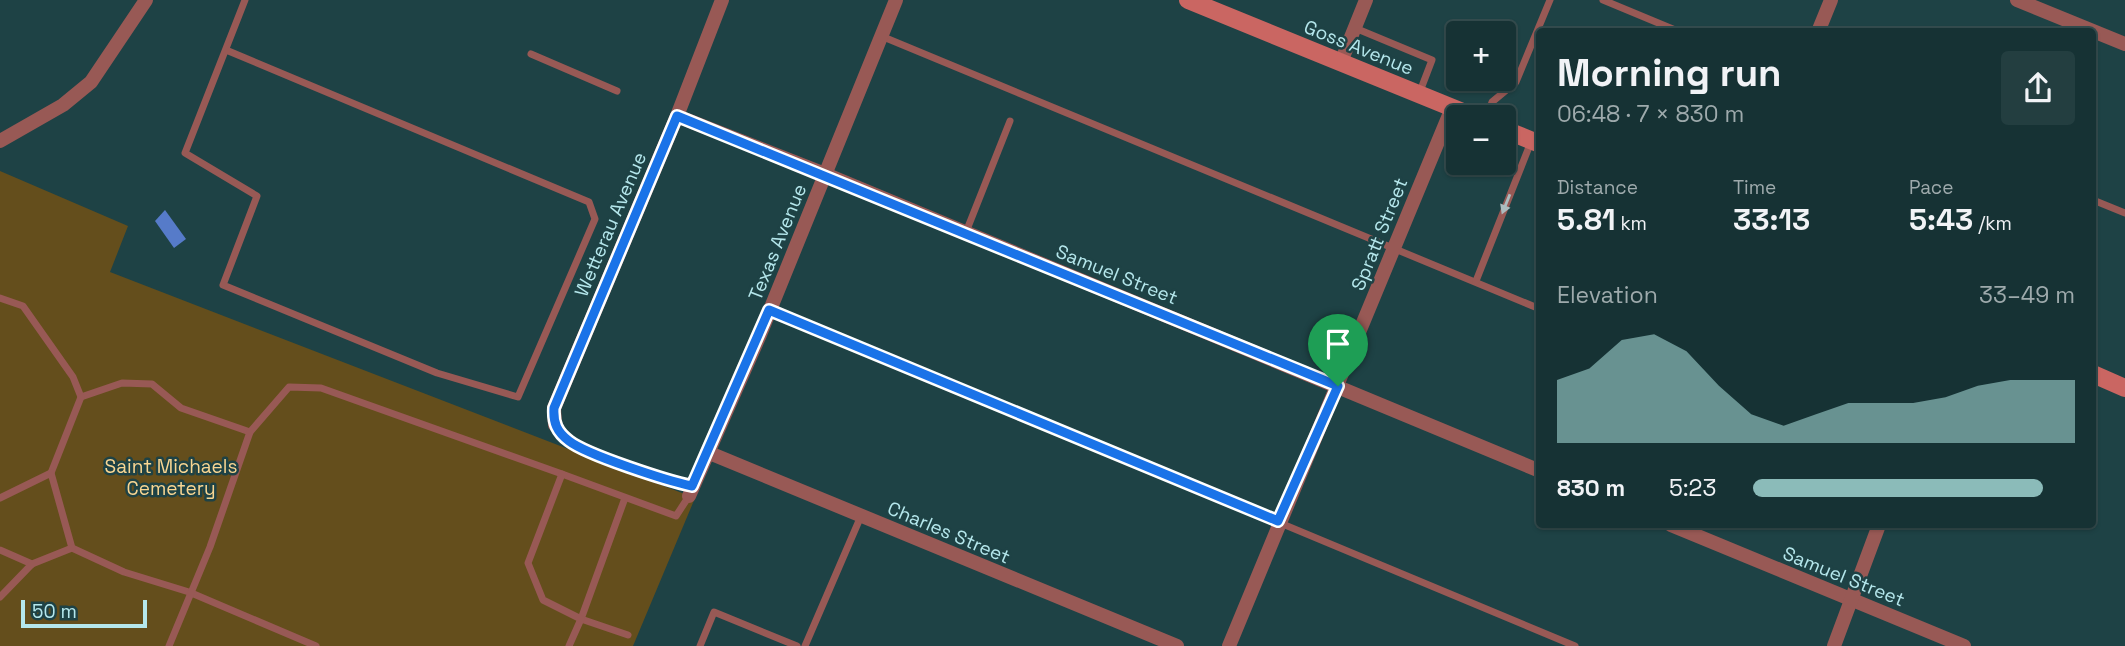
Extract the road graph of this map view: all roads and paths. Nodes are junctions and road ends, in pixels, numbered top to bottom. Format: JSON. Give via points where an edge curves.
{"nodes":[{"id":1,"x":146,"y":0,"type":"edge"},
{"id":2,"x":246,"y":0,"type":"edge"},
{"id":3,"x":722,"y":0,"type":"edge"},
{"id":4,"x":896,"y":0,"type":"edge"},
{"id":5,"x":1188,"y":0,"type":"edge"},
{"id":6,"x":1366,"y":0,"type":"edge"},
{"id":7,"x":1550,"y":0,"type":"edge"},
{"id":8,"x":1603,"y":0,"type":"edge"},
{"id":9,"x":1831,"y":0,"type":"edge"},
{"id":10,"x":2017,"y":0,"type":"edge"},
{"id":11,"x":1355,"y":28,"type":"junction"},
{"id":12,"x":1539,"y":28,"type":"edge"},
{"id":13,"x":1670,"y":28,"type":"edge"},
{"id":14,"x":1820,"y":28,"type":"edge"},
{"id":15,"x":2086,"y":28,"type":"edge"},
{"id":16,"x":2096,"y":32,"type":"edge"},
{"id":17,"x":1536,"y":35,"type":"edge"},
{"id":18,"x":881,"y":36,"type":"junction"},
{"id":19,"x":2125,"y":44,"type":"edge"},
{"id":20,"x":226,"y":50,"type":"junction"},
{"id":21,"x":531,"y":54,"type":"dead end"},
{"id":22,"x":1341,"y":62,"type":"junction"},
{"id":23,"x":617,"y":91,"type":"dead end"},
{"id":24,"x":1419,"y":94,"type":"junction"},
{"id":25,"x":1446,"y":105,"type":"edge"},
{"id":26,"x":1491,"y":105,"type":"edge"},
{"id":27,"x":677,"y":116,"type":"junction"},
{"id":28,"x":1010,"y":121,"type":"dead end"},
{"id":29,"x":1446,"y":123,"type":"edge"},
{"id":30,"x":1516,"y":135,"type":"edge"},
{"id":31,"x":0,"y":141,"type":"edge"},
{"id":32,"x":1536,"y":143,"type":"edge"},
{"id":33,"x":825,"y":174,"type":"junction"},
{"id":34,"x":2096,"y":201,"type":"edge"},
{"id":35,"x":2125,"y":213,"type":"edge"},
{"id":36,"x":965,"y":232,"type":"junction"},
{"id":37,"x":1395,"y":247,"type":"junction"},
{"id":38,"x":1476,"y":281,"type":"junction"},
{"id":39,"x":0,"y":298,"type":"edge"},
{"id":40,"x":1536,"y":307,"type":"edge"},
{"id":41,"x":769,"y":310,"type":"junction"},
{"id":42,"x":2096,"y":375,"type":"edge"},
{"id":43,"x":1338,"y":386,"type":"junction"},
{"id":44,"x":2125,"y":388,"type":"edge"},
{"id":45,"x":81,"y":397,"type":"junction"},
{"id":46,"x":555,"y":425,"type":"joint"},
{"id":47,"x":250,"y":432,"type":"junction"},
{"id":48,"x":707,"y":452,"type":"junction"},
{"id":49,"x":1536,"y":469,"type":"edge"},
{"id":50,"x":51,"y":472,"type":"junction"},
{"id":51,"x":562,"y":474,"type":"junction"},
{"id":52,"x":690,"y":491,"type":"junction"},
{"id":53,"x":0,"y":498,"type":"edge"},
{"id":54,"x":625,"y":498,"type":"junction"},
{"id":55,"x":861,"y":516,"type":"junction"},
{"id":56,"x":1278,"y":521,"type":"junction"},
{"id":57,"x":1678,"y":528,"type":"edge"},
{"id":58,"x":1878,"y":528,"type":"edge"},
{"id":59,"x":72,"y":548,"type":"junction"},
{"id":60,"x":0,"y":550,"type":"edge"},
{"id":61,"x":32,"y":564,"type":"junction"},
{"id":62,"x":189,"y":592,"type":"junction"},
{"id":63,"x":0,"y":597,"type":"edge"},
{"id":64,"x":1850,"y":600,"type":"junction"},
{"id":65,"x":581,"y":619,"type":"junction"},
{"id":66,"x":628,"y":635,"type":"dead end"},
{"id":67,"x":169,"y":646,"type":"edge"},
{"id":68,"x":316,"y":646,"type":"edge"},
{"id":69,"x":569,"y":646,"type":"edge"},
{"id":70,"x":700,"y":646,"type":"edge"},
{"id":71,"x":797,"y":646,"type":"edge"},
{"id":72,"x":805,"y":646,"type":"edge"},
{"id":73,"x":1177,"y":646,"type":"edge"},
{"id":74,"x":1228,"y":646,"type":"edge"},
{"id":75,"x":1575,"y":646,"type":"edge"},
{"id":76,"x":1834,"y":646,"type":"edge"},
{"id":77,"x":1964,"y":646,"type":"edge"}],
"edges":[{"from":1,"to":31,"type":"street","via":[[91,82],[63,106]]},
{"from":2,"to":20,"type":"lane"},
{"from":3,"to":27,"type":"street","name":"Wetterau Avenue"},
{"from":4,"to":18,"type":"street","name":"Texas Avenue"},
{"from":5,"to":22,"type":"main road","name":"Goss Avenue"},
{"from":6,"to":11,"type":"street"},
{"from":7,"to":12,"type":"lane"},
{"from":8,"to":13,"type":"lane"},
{"from":9,"to":14,"type":"street"},
{"from":10,"to":15,"type":"street"},
{"from":11,"to":22,"type":"street"},
{"from":11,"to":24,"type":"lane","via":[[1432,60]]},
{"from":16,"to":19,"type":"street"},
{"from":17,"to":26,"type":"lane","via":[[1517,82]]},
{"from":18,"to":33,"type":"street","name":"Texas Avenue"},
{"from":18,"to":37,"type":"lane"},
{"from":20,"to":20,"type":"lane","via":[[589,202],[595,219],[518,397],[437,373],[223,285],[257,196],[185,153]]},
{"from":21,"to":23,"type":"lane"},
{"from":22,"to":24,"type":"main road","name":"Goss Avenue"},
{"from":24,"to":25,"type":"main road","name":"Goss Avenue"},
{"from":27,"to":33,"type":"street","name":"Samuel Street"},
{"from":27,"to":46,"type":"street","name":"Wetterau Avenue","via":[[554,408]]},
{"from":28,"to":36,"type":"lane"},
{"from":29,"to":37,"type":"street","name":"Spratt Street"},
{"from":30,"to":32,"type":"main road"},
{"from":32,"to":38,"type":"lane","one_way":true},
{"from":33,"to":36,"type":"street","name":"Samuel Street"},
{"from":33,"to":41,"type":"street","name":"Texas Avenue"},
{"from":34,"to":35,"type":"lane"},
{"from":36,"to":43,"type":"street","name":"Samuel Street"},
{"from":37,"to":38,"type":"lane"},
{"from":37,"to":43,"type":"street","name":"Spratt Street"},
{"from":38,"to":40,"type":"lane"},
{"from":39,"to":45,"type":"lane","via":[[23,306],[73,377]]},
{"from":41,"to":48,"type":"street","name":"Texas Avenue"},
{"from":41,"to":56,"type":"lane"},
{"from":42,"to":44,"type":"main road"},
{"from":43,"to":49,"type":"street","name":"Samuel Street"},
{"from":43,"to":56,"type":"street","name":"Spratt Street"},
{"from":45,"to":47,"type":"lane","via":[[122,383],[152,384],[181,408]]},
{"from":45,"to":50,"type":"lane"},
{"from":46,"to":52,"type":"lane","via":[[571,443]]},
{"from":47,"to":51,"type":"lane","via":[[289,387],[321,388]]},
{"from":47,"to":62,"type":"lane","via":[[233,487]]},
{"from":48,"to":52,"type":"street","name":"Texas Avenue"},
{"from":48,"to":55,"type":"street","name":"Charles Street"},
{"from":50,"to":53,"type":"lane"},
{"from":50,"to":59,"type":"lane"},
{"from":51,"to":54,"type":"lane"},
{"from":51,"to":65,"type":"lane","via":[[528,563],[543,600]]},
{"from":52,"to":54,"type":"lane","via":[[676,516]]},
{"from":54,"to":65,"type":"lane"},
{"from":55,"to":72,"type":"lane"},
{"from":55,"to":73,"type":"street","name":"Charles Street"},
{"from":56,"to":74,"type":"street","name":"Spratt Street"},
{"from":56,"to":75,"type":"lane"},
{"from":57,"to":64,"type":"street","name":"Samuel Street"},
{"from":58,"to":64,"type":"street"},
{"from":59,"to":61,"type":"lane"},
{"from":59,"to":62,"type":"lane","via":[[124,572]]},
{"from":60,"to":61,"type":"lane"},
{"from":61,"to":63,"type":"lane"},
{"from":62,"to":67,"type":"lane"},
{"from":62,"to":68,"type":"lane"},
{"from":64,"to":76,"type":"street"},
{"from":64,"to":77,"type":"street","name":"Samuel Street"},
{"from":65,"to":66,"type":"lane"},
{"from":65,"to":69,"type":"lane"},
{"from":70,"to":71,"type":"lane","via":[[714,612]]}]}
